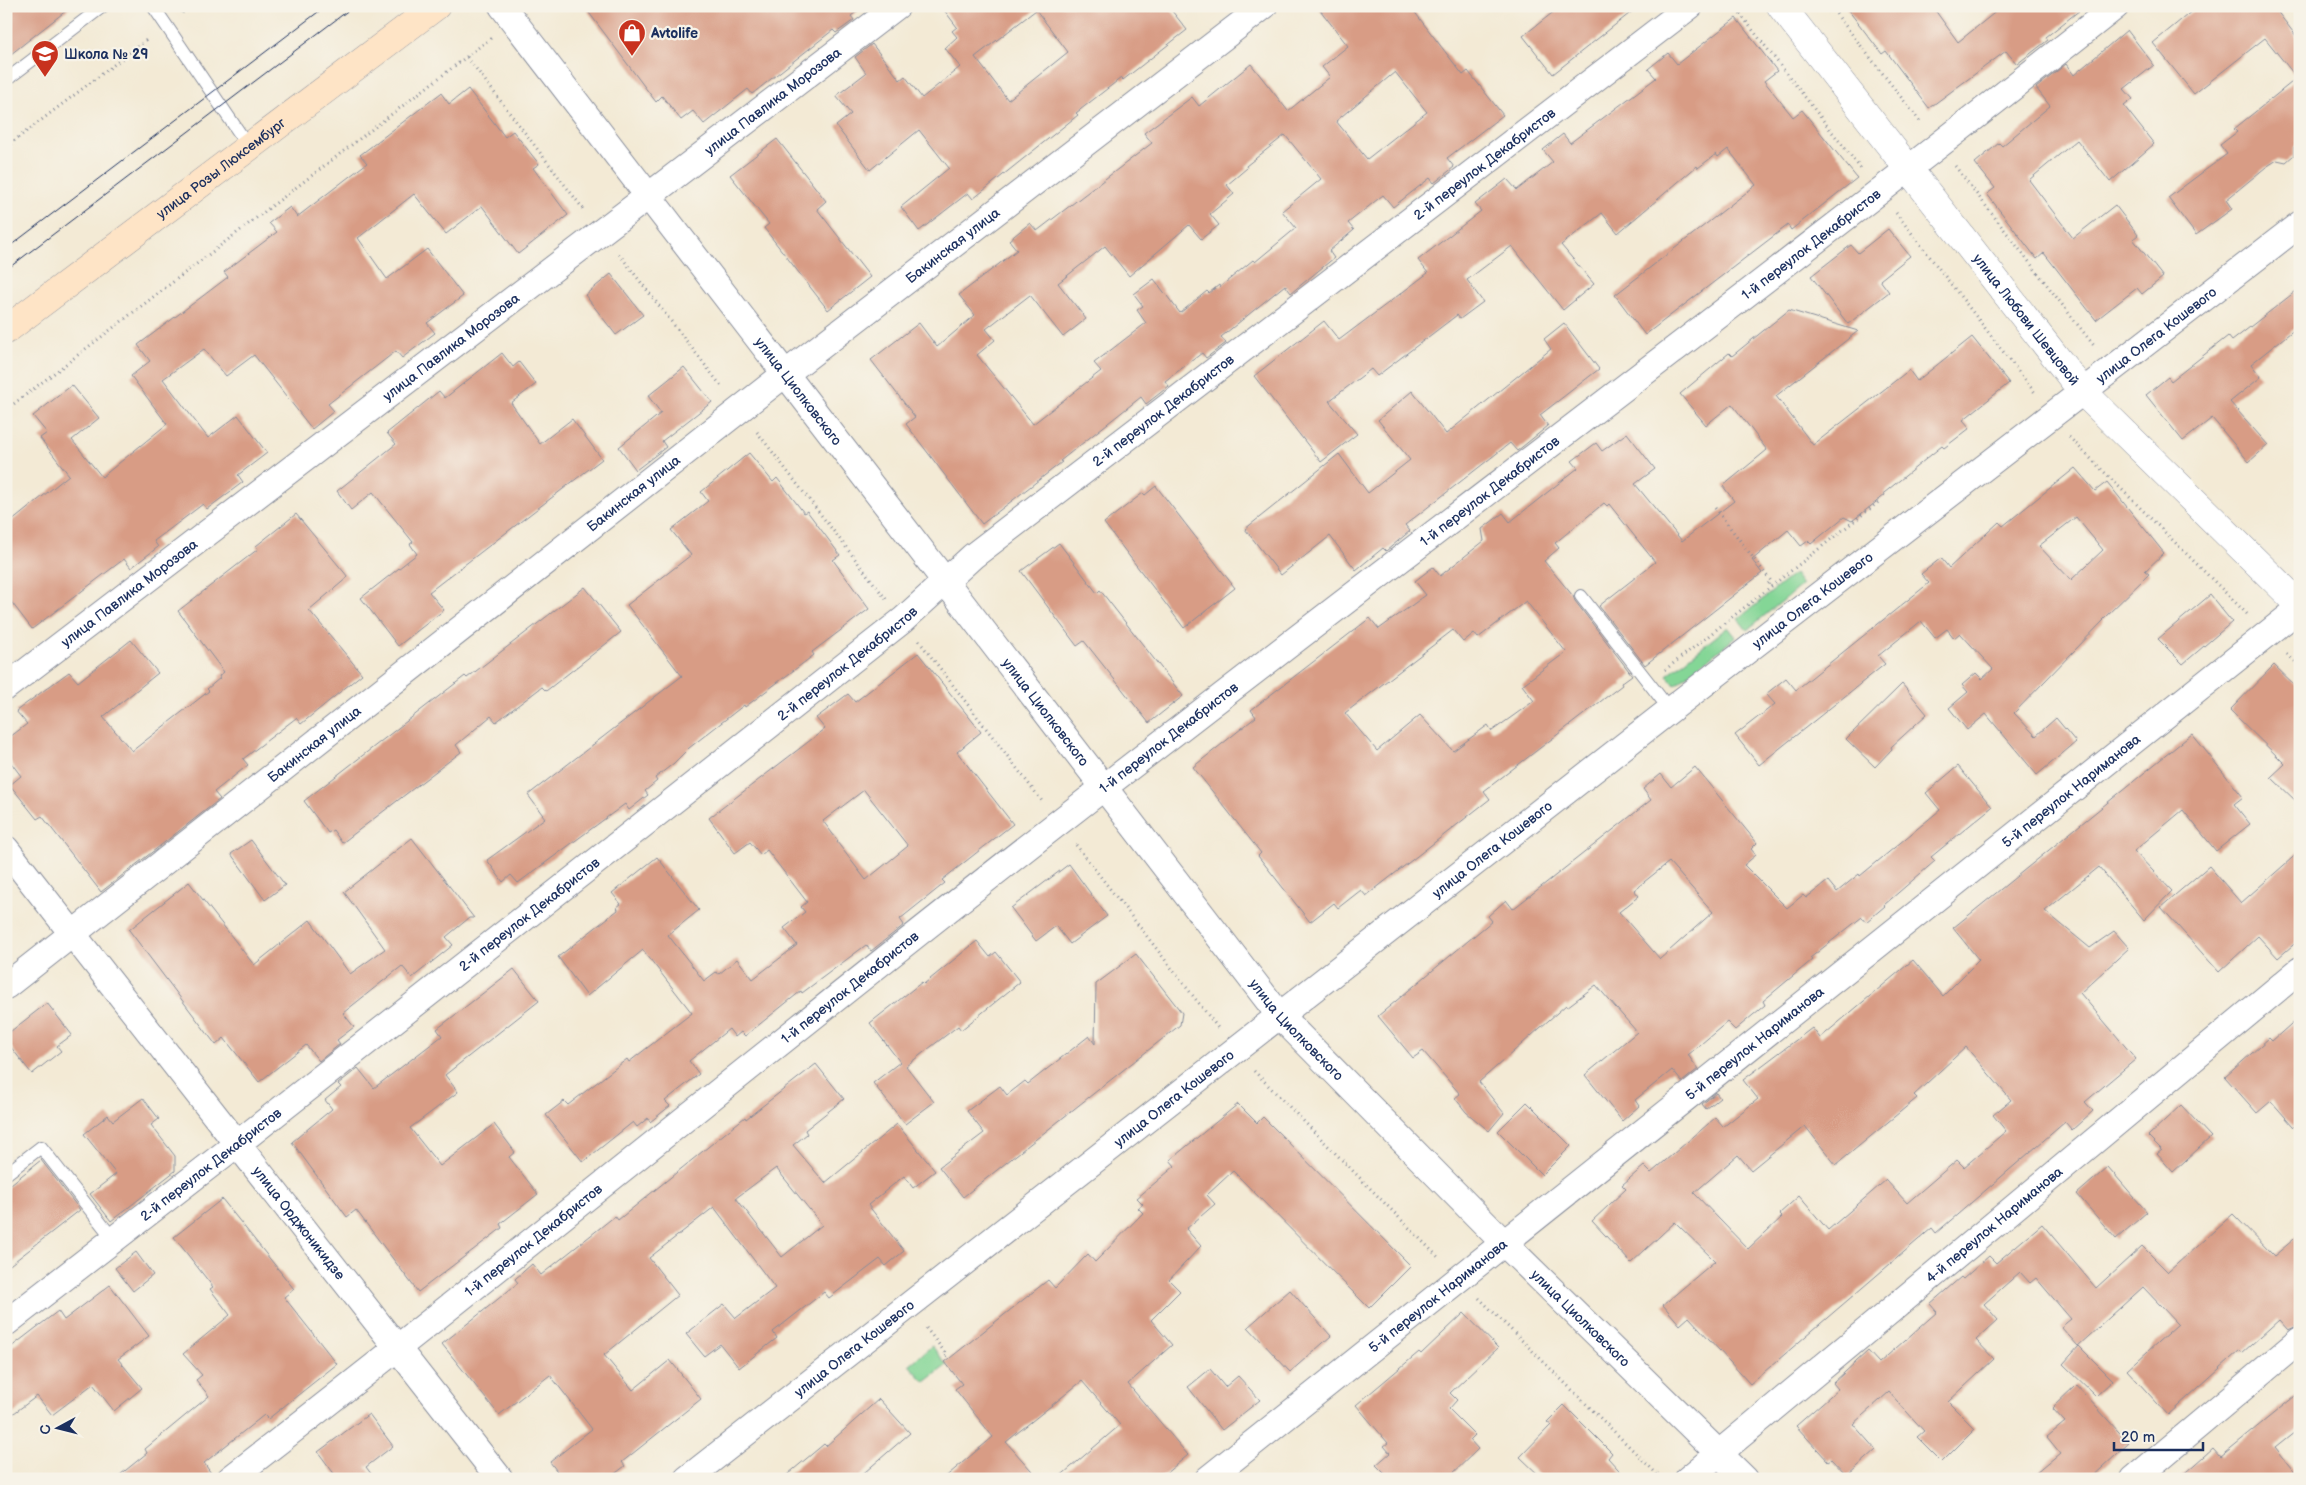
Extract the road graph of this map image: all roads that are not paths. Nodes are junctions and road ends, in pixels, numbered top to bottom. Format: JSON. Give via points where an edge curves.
{"nodes":[{"id":1,"x":103,"y":6,"type":"edge"},
{"id":2,"x":152,"y":6,"type":"edge"},
{"id":3,"x":436,"y":6,"type":"edge"},
{"id":4,"x":897,"y":6,"type":"edge"},
{"id":5,"x":1264,"y":6,"type":"edge"},
{"id":6,"x":1690,"y":6,"type":"edge"},
{"id":7,"x":1781,"y":6,"type":"edge"},
{"id":8,"x":2116,"y":6,"type":"edge"},
{"id":9,"x":509,"y":15,"type":"edge"},
{"id":10,"x":6,"y":80,"type":"edge"},
{"id":11,"x":249,"y":147,"type":"junction"},
{"id":12,"x":1909,"y":170,"type":"junction"},
{"id":13,"x":649,"y":197,"type":"junction"},
{"id":14,"x":2300,"y":224,"type":"edge"},
{"id":15,"x":6,"y":330,"type":"edge"},
{"id":16,"x":785,"y":374,"type":"junction"},
{"id":17,"x":2083,"y":392,"type":"junction"},
{"id":18,"x":946,"y":580,"type":"junction"},
{"id":19,"x":1581,"y":596,"type":"dead end"},
{"id":20,"x":2300,"y":606,"type":"edge"},
{"id":21,"x":6,"y":687,"type":"edge"},
{"id":22,"x":1670,"y":710,"type":"junction"},
{"id":23,"x":1105,"y":786,"type":"junction"},
{"id":24,"x":6,"y":848,"type":"edge"},
{"id":25,"x":73,"y":934,"type":"junction"},
{"id":26,"x":2300,"y":970,"type":"edge"},
{"id":27,"x":6,"y":986,"type":"edge"},
{"id":28,"x":1280,"y":1016,"type":"junction"},
{"id":29,"x":238,"y":1144,"type":"junction"},
{"id":30,"x":6,"y":1174,"type":"edge"},
{"id":31,"x":114,"y":1240,"type":"junction"},
{"id":32,"x":1504,"y":1243,"type":"junction"},
{"id":33,"x":6,"y":1323,"type":"edge"},
{"id":34,"x":2300,"y":1340,"type":"edge"},
{"id":35,"x":398,"y":1349,"type":"junction"},
{"id":36,"x":1719,"y":1453,"type":"junction"},
{"id":37,"x":230,"y":1479,"type":"edge"},
{"id":38,"x":500,"y":1479,"type":"edge"},
{"id":39,"x":687,"y":1479,"type":"edge"},
{"id":40,"x":1208,"y":1479,"type":"edge"},
{"id":41,"x":1688,"y":1479,"type":"edge"},
{"id":42,"x":1745,"y":1479,"type":"edge"},
{"id":43,"x":2134,"y":1479,"type":"edge"}],
"edges":[{"from":1,"to":10,"type":"lane"},
{"from":2,"to":11,"type":"lane"},
{"from":3,"to":11,"type":"main road","name":"улица Розы Люксембург"},
{"from":4,"to":13,"type":"street","name":"улица Павлика Морозова"},
{"from":5,"to":16,"type":"street","name":"Бакинская улица"},
{"from":6,"to":18,"type":"street","name":"2-й переулок Декабристов","via":[[973,556]]},
{"from":7,"to":12,"type":"street","name":"улица Любови Шевцовой"},
{"from":8,"to":12,"type":"street","name":"1-й переулок Декабристов"},
{"from":9,"to":13,"type":"street","name":"улица Циолковского"},
{"from":11,"to":15,"type":"main road","name":"улица Розы Люксембург"},
{"from":12,"to":17,"type":"street","name":"улица Любови Шевцовой"},
{"from":12,"to":23,"type":"street","name":"1-й переулок Декабристов"},
{"from":13,"to":16,"type":"street","name":"улица Циолковского"},
{"from":13,"to":21,"type":"street","name":"улица Павлика Морозова"},
{"from":14,"to":17,"type":"street","name":"улица Олега Кошевого"},
{"from":16,"to":18,"type":"street","name":"улица Циолковского"},
{"from":16,"to":25,"type":"street","name":"Бакинская улица"},
{"from":17,"to":20,"type":"street","name":"улица Любови Шевцовой"},
{"from":17,"to":22,"type":"street","name":"улица Олега Кошевого"},
{"from":18,"to":23,"type":"street","name":"улица Циолковского"},
{"from":18,"to":29,"type":"street","name":"2-й переулок Декабристов","via":[[903,620]]},
{"from":19,"to":22,"type":"lane"},
{"from":20,"to":32,"type":"street","name":"5-й переулок Нариманова"},
{"from":22,"to":28,"type":"street","name":"улица Олега Кошевого"},
{"from":23,"to":28,"type":"street","name":"улица Циолковского"},
{"from":23,"to":35,"type":"street","name":"1-й переулок Декабристов"},
{"from":24,"to":25,"type":"street","name":"улица Орджоникидзе"},
{"from":25,"to":27,"type":"street","name":"Бакинская улица"},
{"from":25,"to":29,"type":"street","name":"улица Орджоникидзе"},
{"from":26,"to":36,"type":"street","name":"4-й переулок Нариманова"},
{"from":28,"to":32,"type":"street","name":"улица Циолковского"},
{"from":28,"to":39,"type":"street","name":"улица Олега Кошевого"},
{"from":29,"to":31,"type":"street","name":"2-й переулок Декабристов"},
{"from":29,"to":35,"type":"street","name":"улица Орджоникидзе"},
{"from":30,"to":31,"type":"lane","via":[[41,1147]]},
{"from":31,"to":33,"type":"street","name":"2-й переулок Декабристов"},
{"from":32,"to":36,"type":"street","name":"улица Циолковского"},
{"from":32,"to":40,"type":"street","name":"5-й переулок Нариманова"},
{"from":34,"to":43,"type":"street"},
{"from":35,"to":37,"type":"street","name":"1-й переулок Декабристов"},
{"from":35,"to":38,"type":"street","name":"улица Орджоникидзе"},
{"from":36,"to":41,"type":"street","name":"4-й переулок Нариманова"},
{"from":36,"to":42,"type":"street","name":"улица Циолковского"}]}
